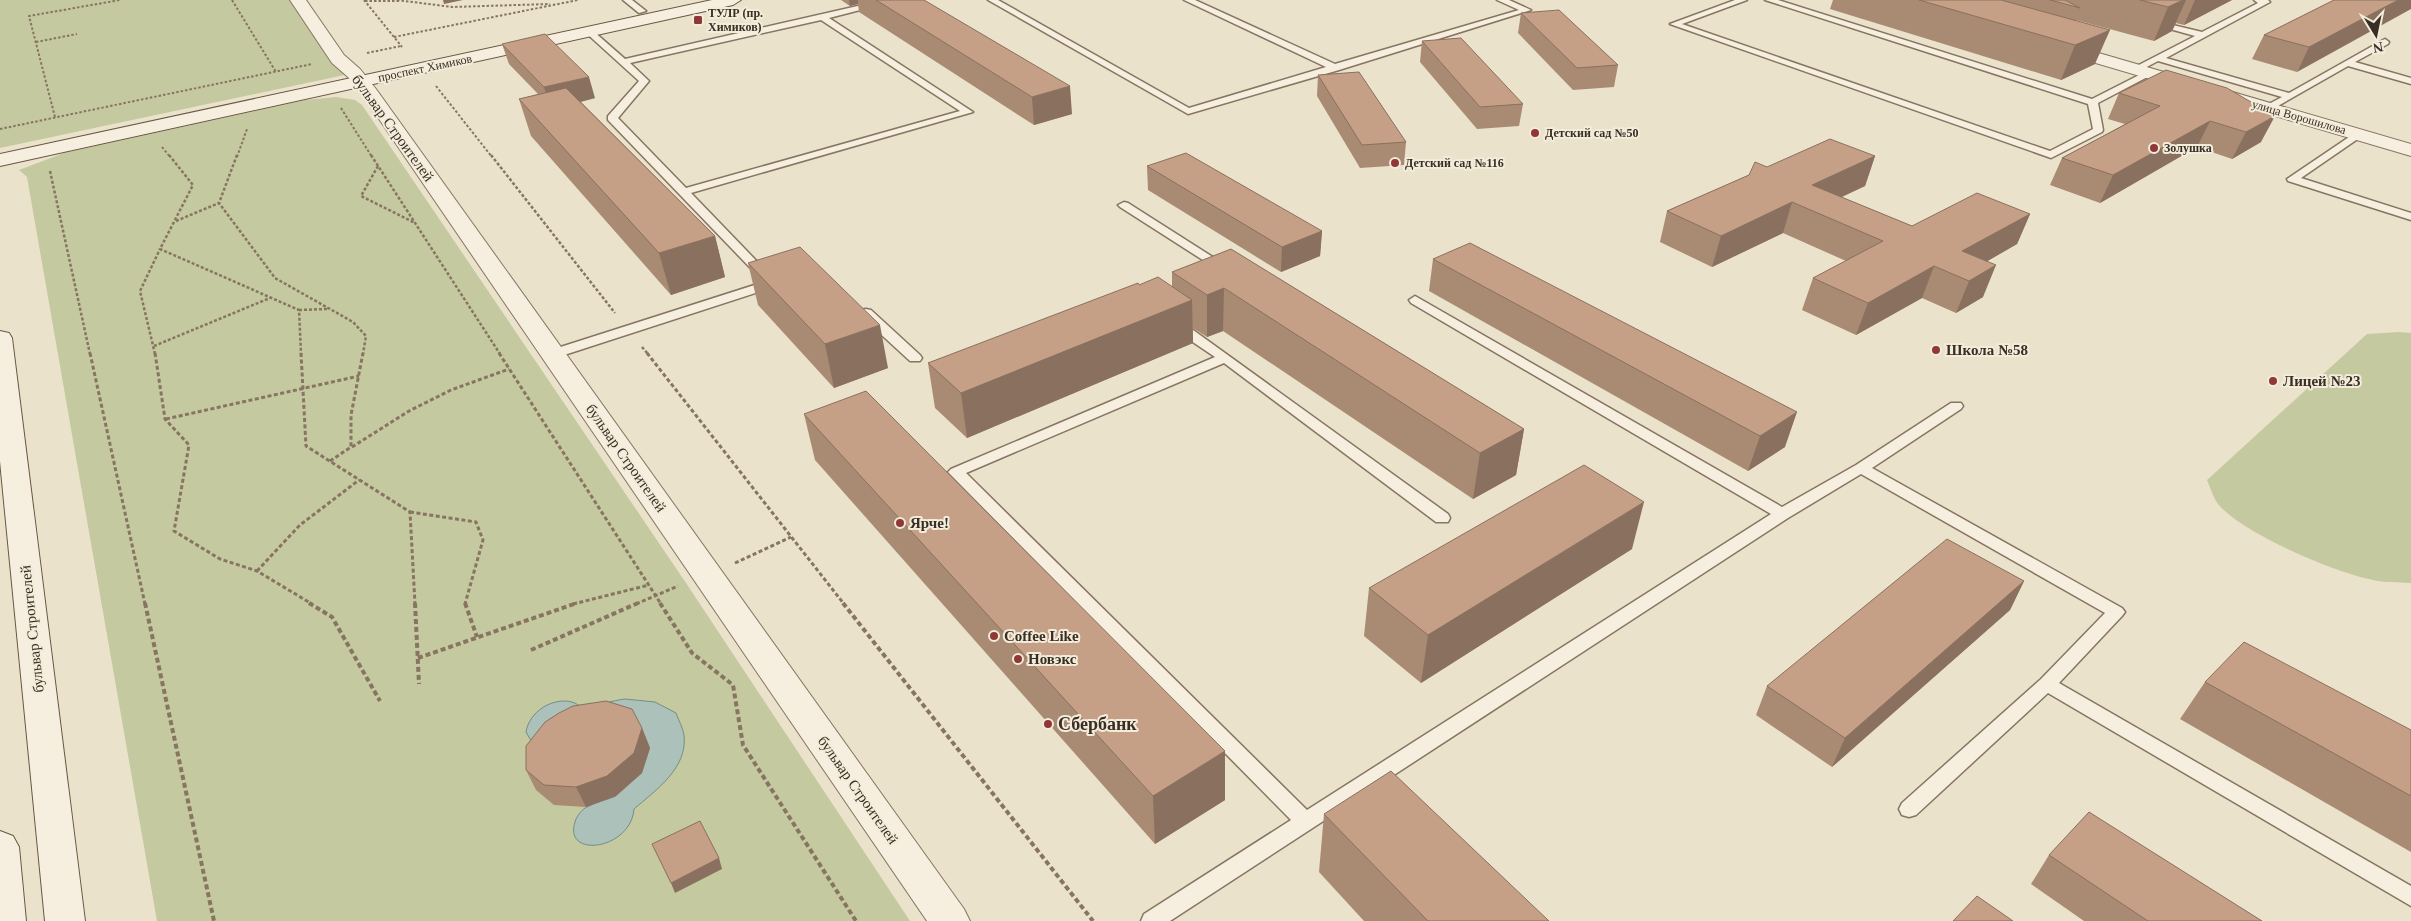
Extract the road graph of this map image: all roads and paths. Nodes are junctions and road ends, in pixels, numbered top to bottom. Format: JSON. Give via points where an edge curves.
{"nodes":[{"id":1,"x":120,"y":0,"type":"edge"},
{"id":2,"x":232,"y":0,"type":"edge"},
{"id":3,"x":298,"y":0,"type":"edge"},
{"id":4,"x":397,"y":0,"type":"edge"},
{"id":5,"x":578,"y":0,"type":"edge"},
{"id":6,"x":627,"y":0,"type":"edge"},
{"id":7,"x":693,"y":0,"type":"edge"},
{"id":8,"x":733,"y":0,"type":"edge"},
{"id":9,"x":895,"y":0,"type":"edge"},
{"id":10,"x":992,"y":0,"type":"edge"},
{"id":11,"x":1188,"y":0,"type":"edge"},
{"id":12,"x":1501,"y":0,"type":"edge"},
{"id":13,"x":1743,"y":0,"type":"edge"},
{"id":14,"x":1769,"y":0,"type":"edge"},
{"id":15,"x":2258,"y":0,"type":"edge"},
{"id":16,"x":364,"y":1,"type":"edge"},
{"id":17,"x":400,"y":2,"type":"junction"},
{"id":18,"x":561,"y":4,"type":"junction"},
{"id":19,"x":642,"y":11,"type":"junction"},
{"id":20,"x":822,"y":17,"type":"junction"},
{"id":21,"x":2148,"y":20,"type":"edge"},
{"id":22,"x":589,"y":32,"type":"junction"},
{"id":23,"x":77,"y":34,"type":"dead end"},
{"id":24,"x":2203,"y":35,"type":"junction"},
{"id":25,"x":394,"y":38,"type":"junction"},
{"id":26,"x":2041,"y":41,"type":"edge"},
{"id":27,"x":36,"y":42,"type":"junction"},
{"id":28,"x":2385,"y":42,"type":"dead end"},
{"id":29,"x":401,"y":46,"type":"junction"},
{"id":30,"x":405,"y":52,"type":"dead end"},
{"id":31,"x":338,"y":59,"type":"junction"},
{"id":32,"x":624,"y":62,"type":"junction"},
{"id":33,"x":2347,"y":64,"type":"junction"},
{"id":34,"x":1336,"y":68,"type":"junction"},
{"id":35,"x":276,"y":72,"type":"junction"},
{"id":36,"x":2145,"y":74,"type":"junction"},
{"id":37,"x":358,"y":77,"type":"junction"},
{"id":38,"x":431,"y":80,"type":"dead end"},
{"id":39,"x":2411,"y":81,"type":"edge"},
{"id":40,"x":2290,"y":96,"type":"junction"},
{"id":41,"x":336,"y":100,"type":"dead end"},
{"id":42,"x":2093,"y":102,"type":"junction"},
{"id":43,"x":2269,"y":108,"type":"junction"},
{"id":44,"x":55,"y":117,"type":"junction"},
{"id":45,"x":248,"y":127,"type":"dead end"},
{"id":46,"x":0,"y":129,"type":"edge"},
{"id":47,"x":2358,"y":134,"type":"junction"},
{"id":48,"x":155,"y":140,"type":"dead end"},
{"id":49,"x":0,"y":148,"type":"edge"},
{"id":50,"x":2411,"y":150,"type":"edge"},
{"id":51,"x":0,"y":160,"type":"edge"},
{"id":52,"x":48,"y":163,"type":"dead end"},
{"id":53,"x":378,"y":166,"type":"junction"},
{"id":54,"x":684,"y":192,"type":"junction"},
{"id":55,"x":219,"y":203,"type":"junction"},
{"id":56,"x":1124,"y":205,"type":"dead end"},
{"id":57,"x":2411,"y":217,"type":"edge"},
{"id":58,"x":174,"y":222,"type":"junction"},
{"id":59,"x":415,"y":223,"type":"junction"},
{"id":60,"x":160,"y":249,"type":"junction"},
{"id":61,"x":1206,"y":276,"type":"edge"},
{"id":62,"x":270,"y":298,"type":"junction"},
{"id":63,"x":1415,"y":300,"type":"dead end"},
{"id":64,"x":860,"y":307,"type":"edge"},
{"id":65,"x":328,"y":309,"type":"junction"},
{"id":66,"x":299,"y":310,"type":"junction"},
{"id":67,"x":1164,"y":316,"type":"edge"},
{"id":68,"x":628,"y":330,"type":"junction"},
{"id":69,"x":0,"y":338,"type":"edge"},
{"id":70,"x":154,"y":346,"type":"junction"},
{"id":71,"x":553,"y":354,"type":"junction"},
{"id":72,"x":915,"y":358,"type":"dead end"},
{"id":73,"x":1225,"y":358,"type":"junction"},
{"id":74,"x":509,"y":369,"type":"junction"},
{"id":75,"x":359,"y":376,"type":"junction"},
{"id":76,"x":303,"y":388,"type":"junction"},
{"id":77,"x":1956,"y":406,"type":"dead end"},
{"id":78,"x":165,"y":419,"type":"junction"},
{"id":79,"x":351,"y":447,"type":"junction"},
{"id":80,"x":330,"y":461,"type":"junction"},
{"id":81,"x":1861,"y":468,"type":"junction"},
{"id":82,"x":359,"y":480,"type":"junction"},
{"id":83,"x":410,"y":512,"type":"junction"},
{"id":84,"x":1782,"y":514,"type":"junction"},
{"id":85,"x":1442,"y":518,"type":"dead end"},
{"id":86,"x":791,"y":537,"type":"junction"},
{"id":87,"x":731,"y":564,"type":"dead end"},
{"id":88,"x":257,"y":571,"type":"junction"},
{"id":89,"x":686,"y":583,"type":"dead end"},
{"id":90,"x":649,"y":585,"type":"junction"},
{"id":91,"x":656,"y":596,"type":"junction"},
{"id":92,"x":477,"y":637,"type":"junction"},
{"id":93,"x":531,"y":650,"type":"dead end"},
{"id":94,"x":418,"y":658,"type":"junction"},
{"id":95,"x":419,"y":684,"type":"dead end"},
{"id":96,"x":2047,"y":684,"type":"junction"},
{"id":97,"x":380,"y":700,"type":"dead end"},
{"id":98,"x":1909,"y":809,"type":"dead end"},
{"id":99,"x":1305,"y":821,"type":"junction"},
{"id":100,"x":0,"y":847,"type":"edge"},
{"id":101,"x":2411,"y":897,"type":"edge"},
{"id":102,"x":3,"y":900,"type":"edge"},
{"id":103,"x":65,"y":921,"type":"edge"},
{"id":104,"x":214,"y":921,"type":"edge"},
{"id":105,"x":856,"y":921,"type":"edge"},
{"id":106,"x":950,"y":921,"type":"edge"},
{"id":107,"x":1093,"y":921,"type":"edge"},
{"id":108,"x":1152,"y":921,"type":"edge"}],
"edges":[{"from":1,"to":27,"type":"path","via":[[29,16]]},
{"from":2,"to":35,"type":"path"},
{"from":3,"to":31,"type":"main road","name":"бульвар Строителей"},
{"from":4,"to":17,"type":"path"},
{"from":5,"to":18,"type":"path"},
{"from":6,"to":19,"type":"lane"},
{"from":7,"to":19,"type":"main road","name":"проспект Химиков"},
{"from":8,"to":22,"type":"main road","name":"проспект Химиков"},
{"from":9,"to":20,"type":"lane"},
{"from":10,"to":34,"type":"lane","via":[[1188,111]]},
{"from":11,"to":34,"type":"lane"},
{"from":12,"to":34,"type":"lane","via":[[1527,10]]},
{"from":13,"to":42,"type":"lane","via":[[1674,24],[2051,155],[2098,130]]},
{"from":14,"to":42,"type":"lane"},
{"from":15,"to":24,"type":"lane","via":[[2266,2]]},
{"from":16,"to":17,"type":"path"},
{"from":16,"to":25,"type":"path"},
{"from":17,"to":18,"type":"path","via":[[452,8]]},
{"from":18,"to":25,"type":"path"},
{"from":19,"to":37,"type":"main road","name":"проспект Химиков"},
{"from":20,"to":32,"type":"lane"},
{"from":20,"to":54,"type":"lane","via":[[968,112]]},
{"from":21,"to":24,"type":"lane"},
{"from":22,"to":32,"type":"lane"},
{"from":22,"to":37,"type":"main road","name":"проспект Химиков"},
{"from":23,"to":27,"type":"path"},
{"from":24,"to":36,"type":"lane"},
{"from":25,"to":29,"type":"path"},
{"from":26,"to":36,"type":"main road","name":"улица Ворошилова"},
{"from":27,"to":44,"type":"path"},
{"from":28,"to":33,"type":"lane"},
{"from":29,"to":30,"type":"path"},
{"from":29,"to":31,"type":"path"},
{"from":31,"to":35,"type":"path"},
{"from":31,"to":37,"type":"main road","name":"бульвар Строителей"},
{"from":32,"to":54,"type":"lane","via":[[644,81],[612,118]]},
{"from":33,"to":39,"type":"lane"},
{"from":33,"to":40,"type":"lane"},
{"from":35,"to":44,"type":"path"},
{"from":36,"to":40,"type":"lane"},
{"from":36,"to":42,"type":"lane"},
{"from":36,"to":43,"type":"main road","name":"улица Ворошилова","via":[[2243,107]]},
{"from":37,"to":49,"type":"main road","name":"проспект Химиков"},
{"from":37,"to":51,"type":"main road","name":"проспект Химиков"},
{"from":37,"to":71,"type":"main road","name":"бульвар Строителей"},
{"from":38,"to":68,"type":"path"},
{"from":40,"to":43,"type":"lane"},
{"from":41,"to":53,"type":"path"},
{"from":43,"to":47,"type":"main road","name":"улица Ворошилова"},
{"from":44,"to":46,"type":"path"},
{"from":45,"to":55,"type":"path"},
{"from":47,"to":50,"type":"main road","name":"улица Ворошилова"},
{"from":47,"to":57,"type":"lane","via":[[2292,179]]},
{"from":48,"to":58,"type":"path","via":[[194,185]]},
{"from":52,"to":104,"type":"path"},
{"from":53,"to":59,"type":"path"},
{"from":53,"to":59,"type":"path","via":[[361,196]]},
{"from":54,"to":68,"type":"lane","via":[[777,282]]},
{"from":55,"to":58,"type":"path"},
{"from":55,"to":65,"type":"path","via":[[275,278]]},
{"from":56,"to":61,"type":"lane","via":[[1225,268]]},
{"from":58,"to":60,"type":"path"},
{"from":59,"to":74,"type":"path"},
{"from":60,"to":62,"type":"path"},
{"from":60,"to":70,"type":"path","via":[[140,291]]},
{"from":62,"to":66,"type":"path"},
{"from":62,"to":70,"type":"path"},
{"from":63,"to":84,"type":"lane"},
{"from":64,"to":72,"type":"lane"},
{"from":65,"to":66,"type":"path"},
{"from":65,"to":75,"type":"path","via":[[353,322],[366,336]]},
{"from":66,"to":76,"type":"path"},
{"from":67,"to":73,"type":"lane"},
{"from":68,"to":71,"type":"lane"},
{"from":68,"to":86,"type":"path"},
{"from":69,"to":103,"type":"main road","name":"бульвар Строителей"},
{"from":70,"to":78,"type":"path"},
{"from":71,"to":106,"type":"main road","name":"бульвар Строителей"},
{"from":73,"to":85,"type":"lane"},
{"from":73,"to":99,"type":"lane","via":[[956,472]]},
{"from":74,"to":79,"type":"path","via":[[451,390],[410,410]]},
{"from":74,"to":90,"type":"path"},
{"from":75,"to":76,"type":"path"},
{"from":75,"to":79,"type":"path","via":[[351,415]]},
{"from":76,"to":78,"type":"path"},
{"from":76,"to":80,"type":"path","via":[[306,446]]},
{"from":77,"to":81,"type":"lane"},
{"from":78,"to":88,"type":"path","via":[[189,445],[174,530],[220,559]]},
{"from":79,"to":80,"type":"path"},
{"from":80,"to":82,"type":"path"},
{"from":81,"to":84,"type":"lane"},
{"from":81,"to":96,"type":"lane","via":[[2116,612]]},
{"from":82,"to":83,"type":"path"},
{"from":82,"to":88,"type":"path","via":[[300,525]]},
{"from":83,"to":92,"type":"path","via":[[476,522],[483,540],[464,604]]},
{"from":83,"to":94,"type":"path"},
{"from":84,"to":99,"type":"lane","via":[[1380,784]]},
{"from":86,"to":87,"type":"path"},
{"from":86,"to":107,"type":"path"},
{"from":88,"to":97,"type":"path","via":[[332,617]]},
{"from":89,"to":91,"type":"path"},
{"from":90,"to":91,"type":"path"},
{"from":90,"to":92,"type":"path","via":[[580,602]]},
{"from":91,"to":93,"type":"path"},
{"from":91,"to":105,"type":"path","via":[[692,653],[732,685],[742,745]]},
{"from":92,"to":94,"type":"path"},
{"from":94,"to":95,"type":"path"},
{"from":96,"to":98,"type":"lane"},
{"from":96,"to":101,"type":"lane"},
{"from":99,"to":108,"type":"lane"},
{"from":100,"to":102,"type":"main road"}]}
